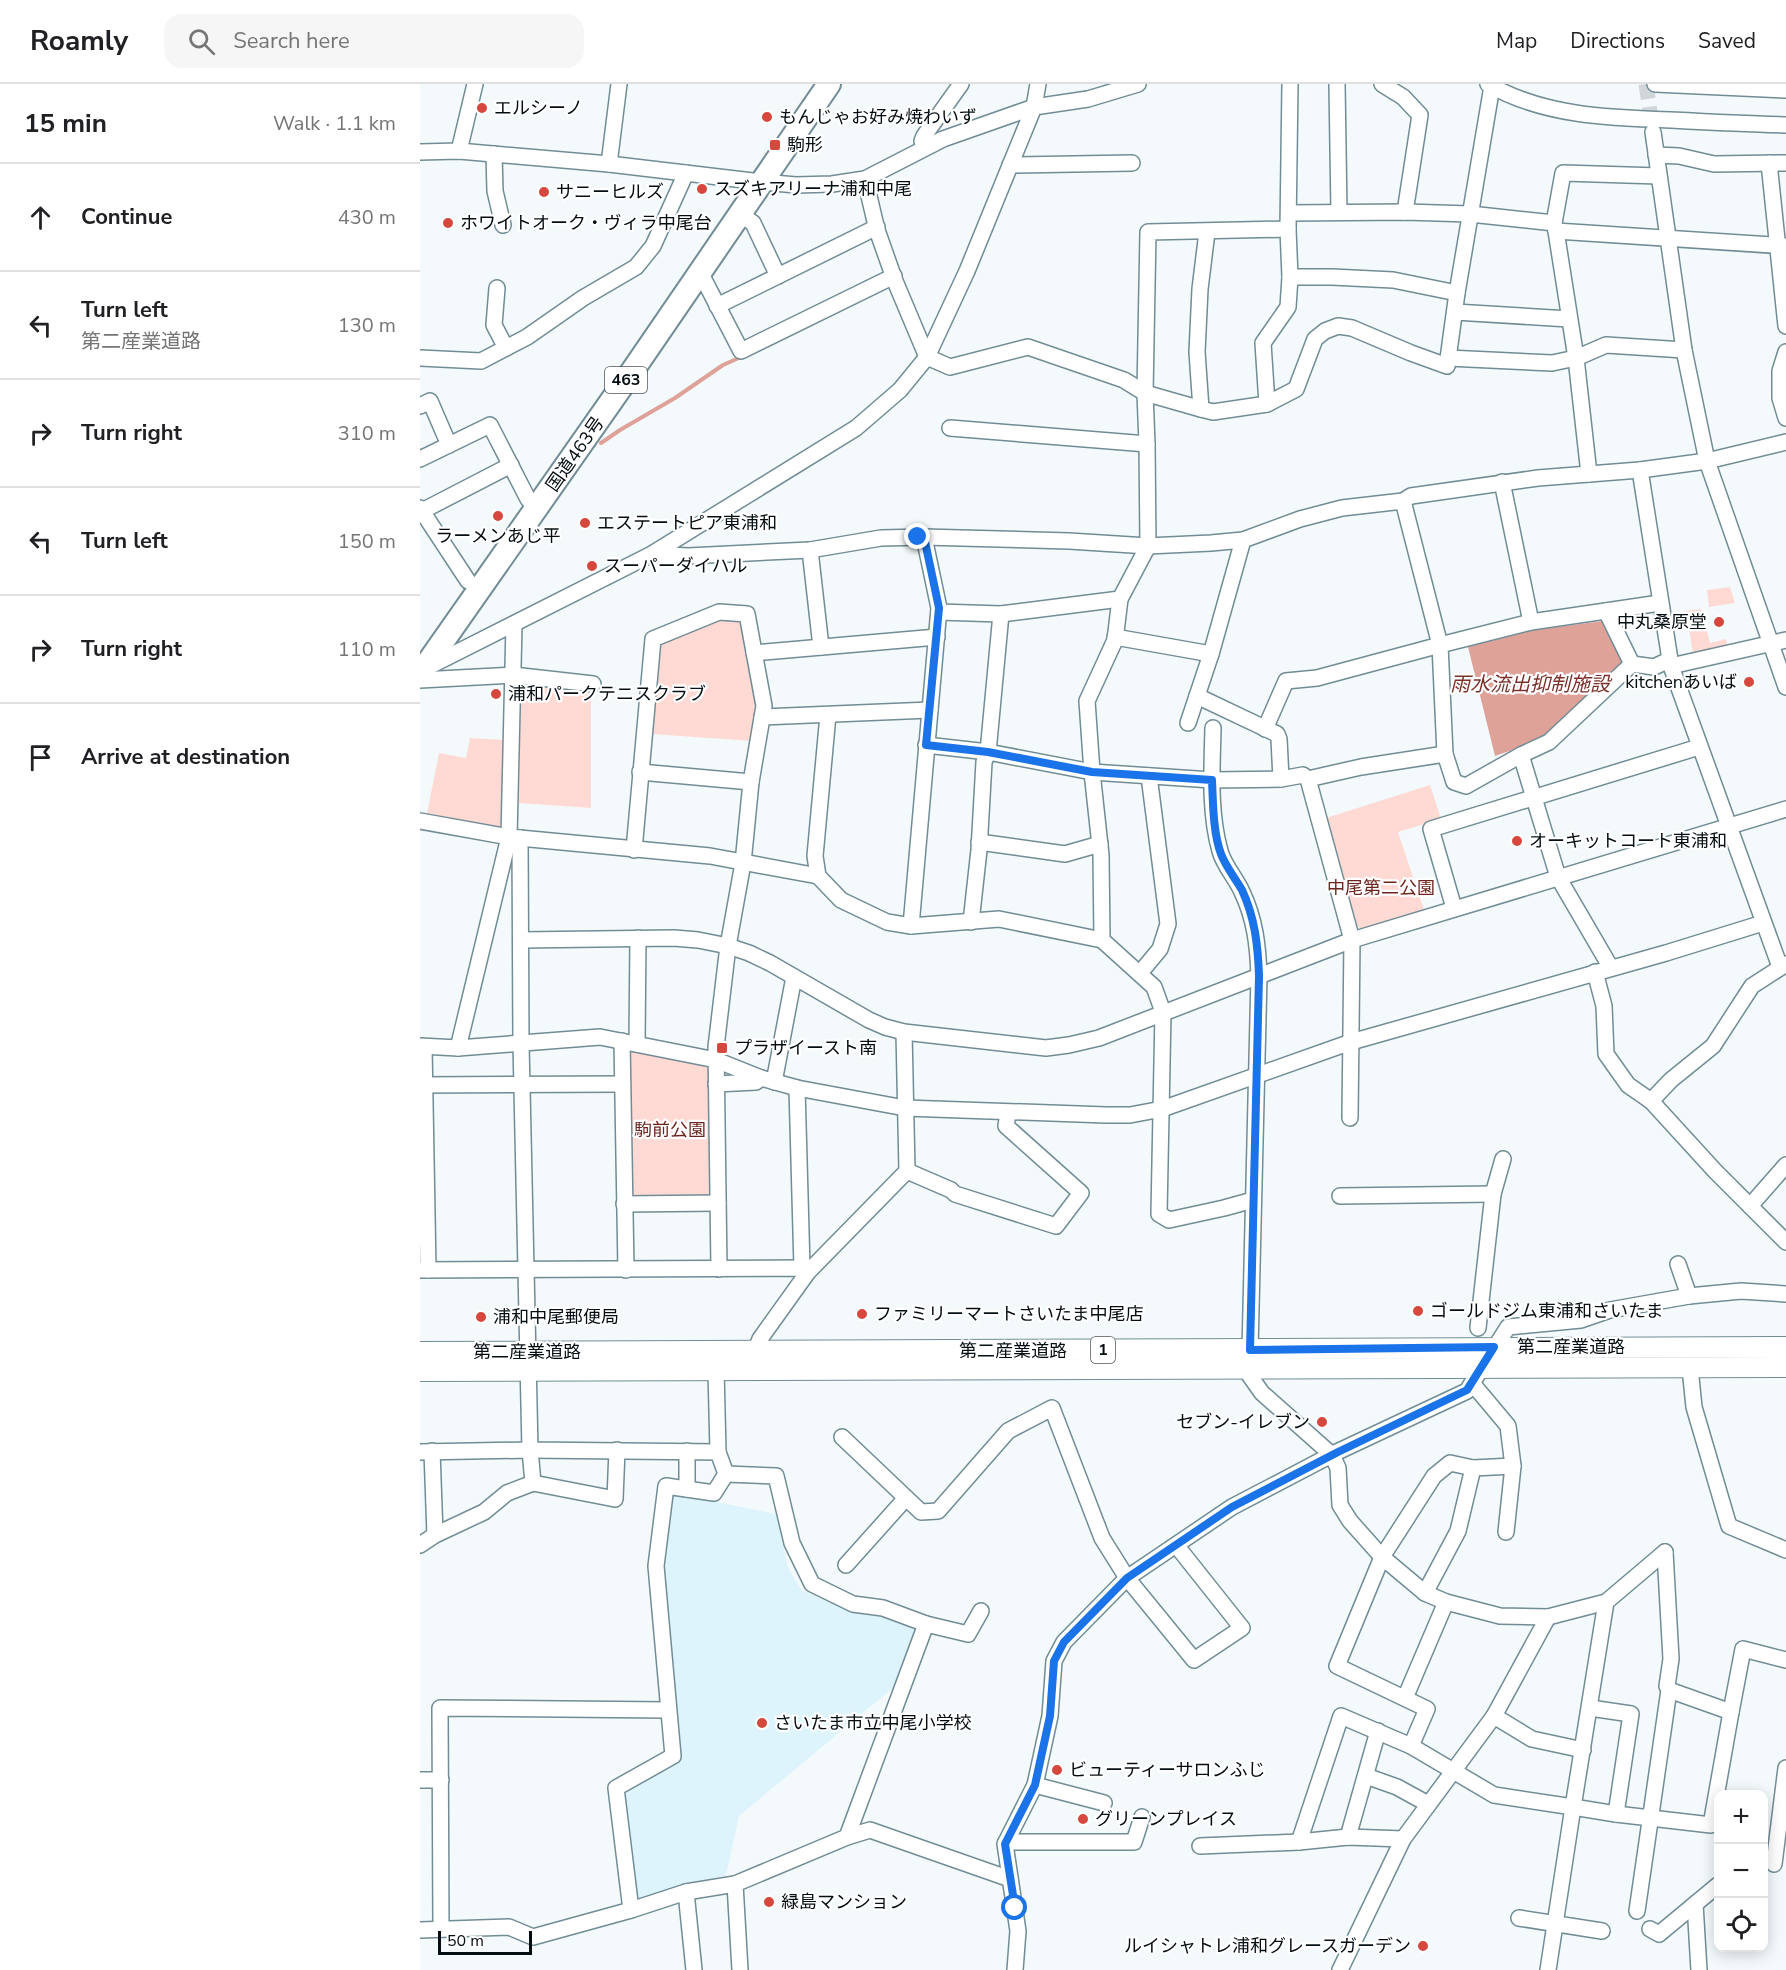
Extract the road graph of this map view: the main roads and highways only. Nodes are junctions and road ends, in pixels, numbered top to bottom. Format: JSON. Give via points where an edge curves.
{"nodes":[{"id":1,"x":829,"y":84,"type":"edge"},
{"id":2,"x":421,"y":674,"type":"edge"},
{"id":3,"x":1786,"y":1347,"type":"edge"},
{"id":4,"x":420,"y":1352,"type":"edge"},
{"id":5,"x":528,"y":1361,"type":"junction"},
{"id":6,"x":1786,"y":1367,"type":"edge"},
{"id":7,"x":420,"y":1371,"type":"edge"}],
"edges":[{"from":1,"to":2,"type":"highway","name":"国道463号","number":"463","via":[[537,508],[472,587]]},
{"from":3,"to":5,"type":"main road","name":"第二産業道路","number":"1","via":[[755,1352]]},
{"from":4,"to":5,"type":"main road","name":"第二産業道路","number":"1"},
{"from":5,"to":6,"type":"main road","name":"第二産業道路","number":"1","via":[[716,1370],[1245,1369],[1477,1375]]},
{"from":5,"to":7,"type":"main road","name":"第二産業道路","number":"1"}]}
